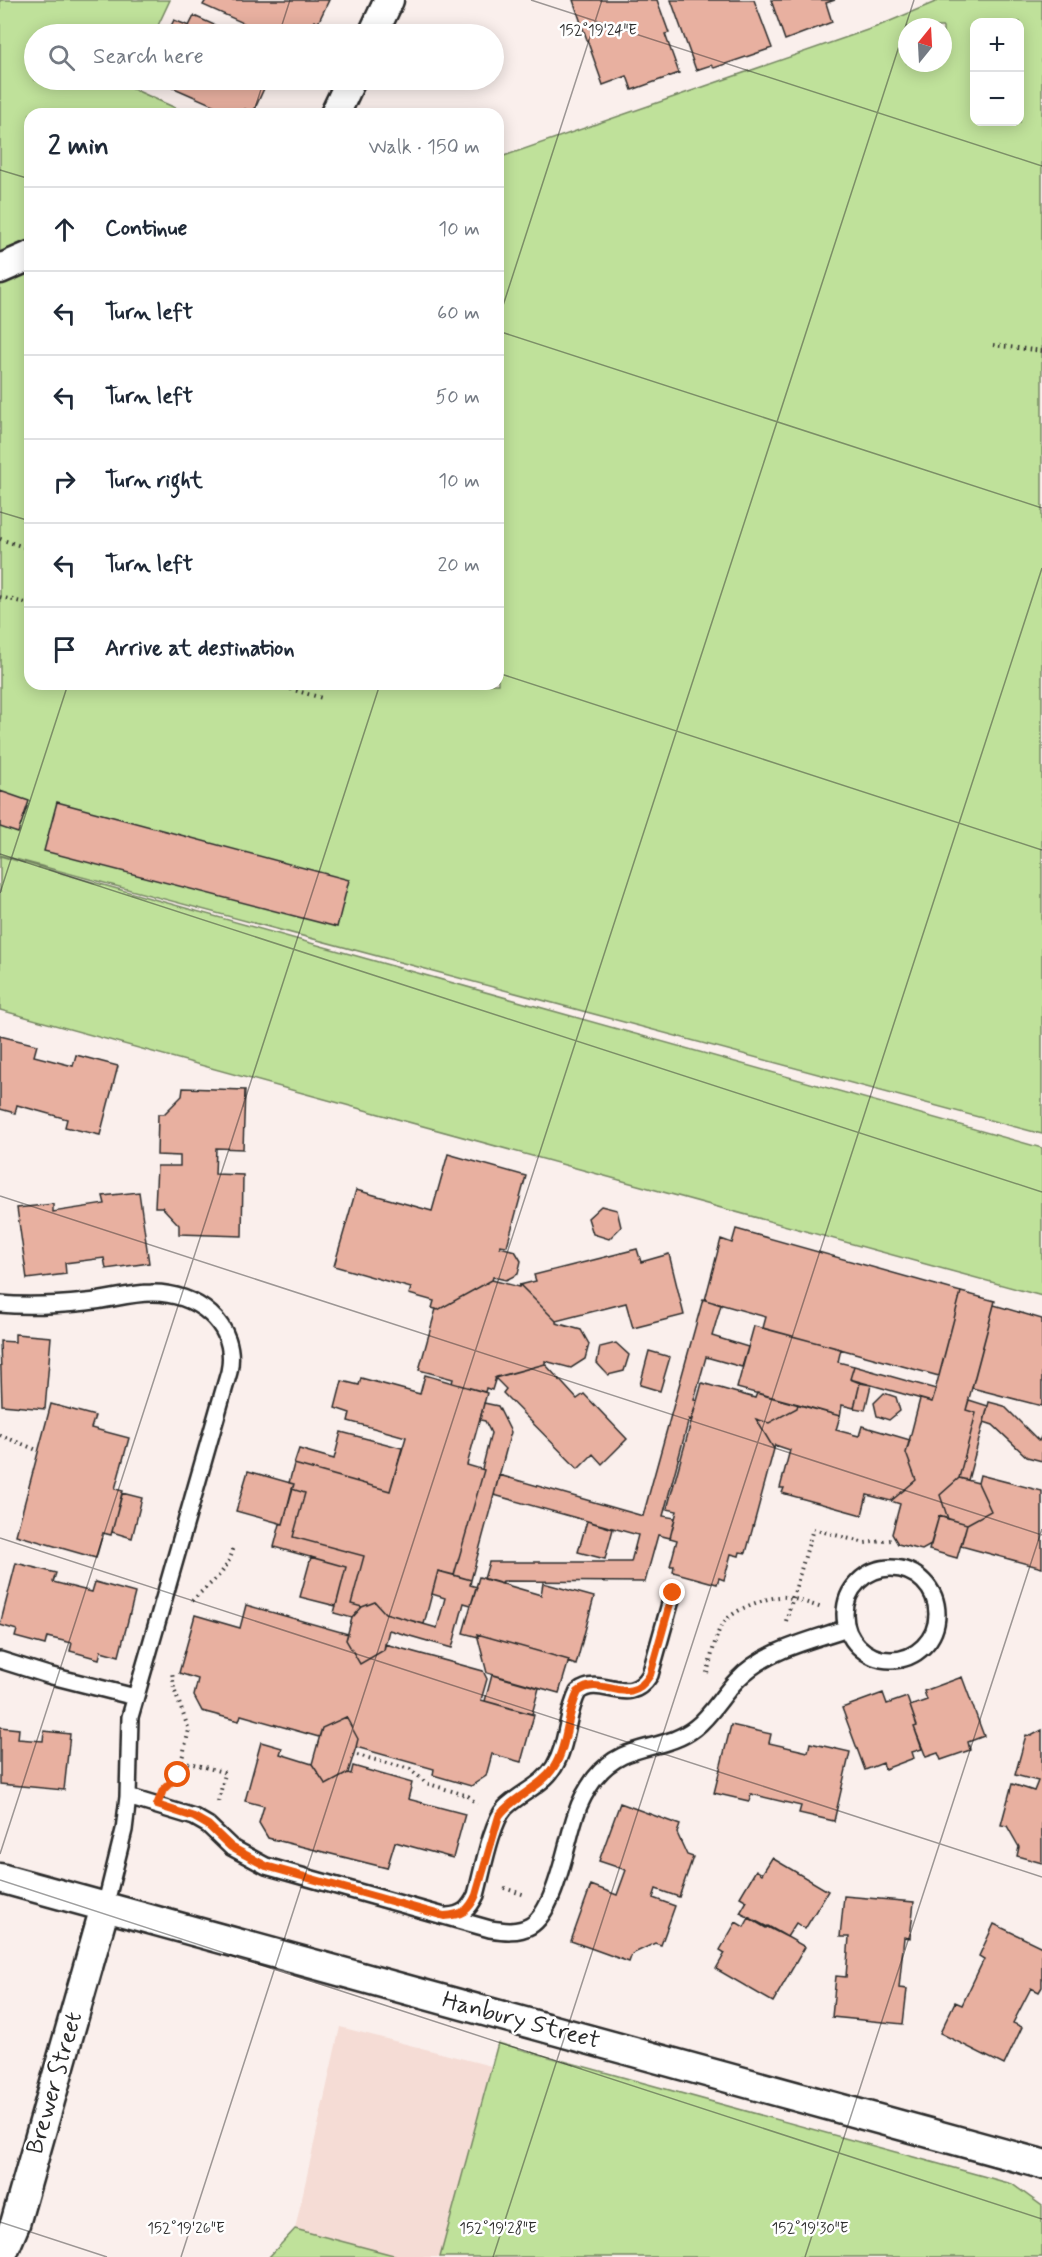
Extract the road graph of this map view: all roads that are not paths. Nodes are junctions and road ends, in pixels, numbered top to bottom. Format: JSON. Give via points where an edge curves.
{"nodes":[{"id":1,"x":389,"y":0,"type":"edge"},
{"id":2,"x":378,"y":24,"type":"edge"},
{"id":3,"x":346,"y":90,"type":"edge"},
{"id":4,"x":338,"y":108,"type":"edge"},
{"id":5,"x":24,"y":259,"type":"edge"},
{"id":6,"x":0,"y":269,"type":"edge"},
{"id":7,"x":0,"y":1304,"type":"edge"},
{"id":8,"x":673,"y":1593,"type":"dead end"},
{"id":9,"x":847,"y":1628,"type":"junction"},
{"id":10,"x":0,"y":1660,"type":"edge"},
{"id":11,"x":135,"y":1697,"type":"junction"},
{"id":12,"x":128,"y":1797,"type":"junction"},
{"id":13,"x":0,"y":1878,"type":"edge"},
{"id":14,"x":105,"y":1907,"type":"junction"},
{"id":15,"x":444,"y":1916,"type":"junction"},
{"id":16,"x":1042,"y":2164,"type":"edge"},
{"id":17,"x":0,"y":2257,"type":"edge"}],
"edges":[{"from":1,"to":2,"type":"street"},
{"from":3,"to":4,"type":"street"},
{"from":5,"to":6,"type":"street"},
{"from":7,"to":11,"type":"lane","via":[[52,1305],[171,1294],[189,1299],[216,1318],[229,1344],[229,1372]]},
{"from":8,"to":15,"type":"lane","via":[[645,1683],[627,1692],[590,1686],[578,1692],[554,1768],[499,1816],[471,1906],[465,1912]]},
{"from":9,"to":9,"type":"lane","via":[[847,1599],[854,1586],[877,1569],[891,1567],[912,1572],[936,1599],[936,1628],[919,1652],[906,1658],[877,1658],[853,1641]]},
{"from":9,"to":15,"type":"lane","via":[[770,1656],[737,1680],[694,1729],[672,1740],[627,1752],[608,1765],[583,1797],[548,1906],[530,1926],[505,1932]]},
{"from":10,"to":11,"type":"lane"},
{"from":11,"to":12,"type":"lane","via":[[130,1717]]},
{"from":12,"to":14,"type":"lane"},
{"from":12,"to":15,"type":"lane","via":[[194,1817],[231,1847],[266,1866]]},
{"from":13,"to":14,"type":"street","name":"Hanbury Street"},
{"from":14,"to":16,"type":"street","name":"Hanbury Street"},
{"from":14,"to":17,"type":"street","name":"Brewer Street","via":[[15,2224]]}]}
